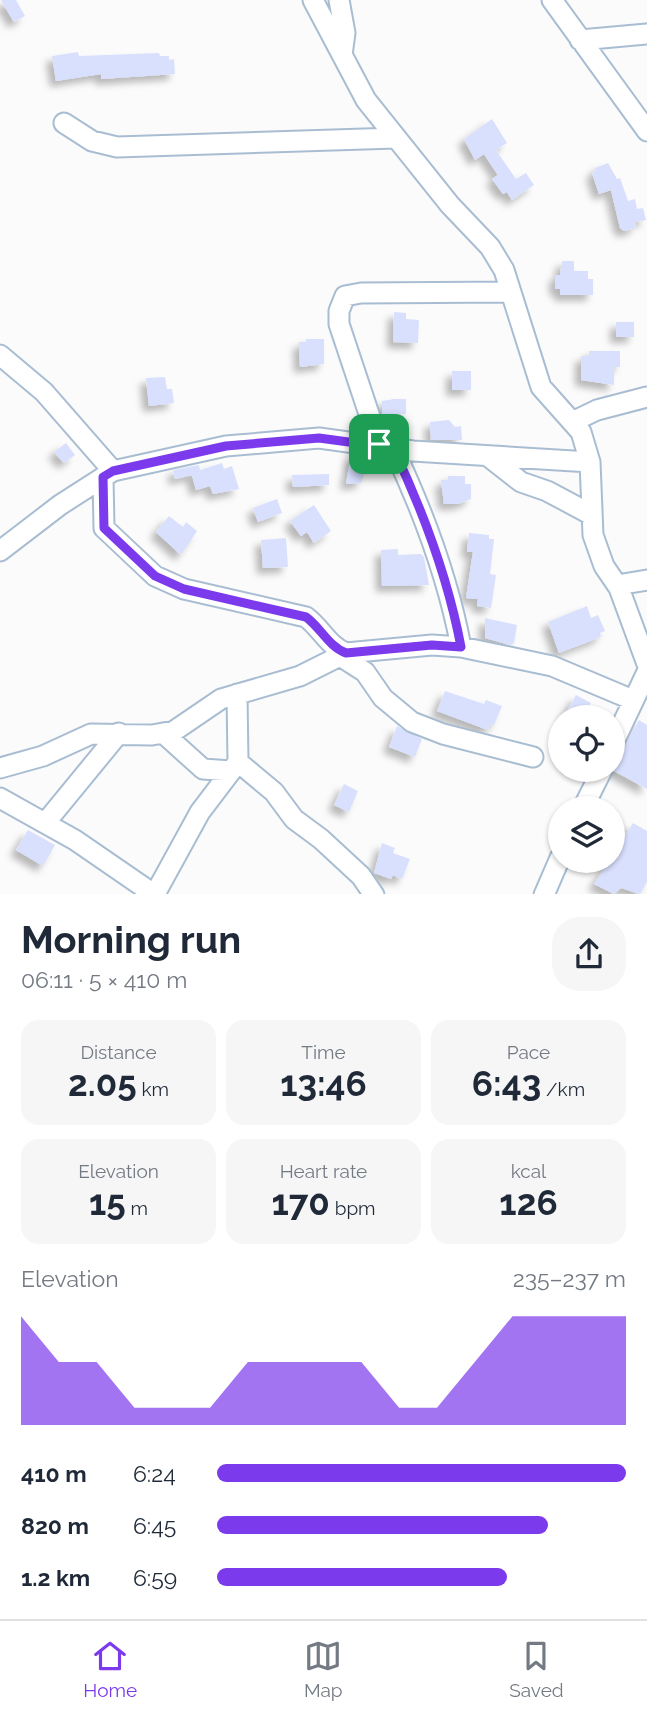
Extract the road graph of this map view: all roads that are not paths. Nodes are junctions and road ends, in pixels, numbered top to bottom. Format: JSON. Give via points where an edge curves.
{"nodes":[{"id":1,"x":313,"y":0,"type":"edge"},
{"id":2,"x":339,"y":0,"type":"edge"},
{"id":3,"x":552,"y":0,"type":"edge"},
{"id":4,"x":647,"y":34,"type":"edge"},
{"id":5,"x":580,"y":40,"type":"junction"},
{"id":6,"x":342,"y":55,"type":"junction"},
{"id":7,"x":64,"y":123,"type":"dead end"},
{"id":8,"x":647,"y":131,"type":"edge"},
{"id":9,"x":396,"y":138,"type":"junction"},
{"id":10,"x":511,"y":292,"type":"junction"},
{"id":11,"x":0,"y":355,"type":"edge"},
{"id":12,"x":647,"y":397,"type":"edge"},
{"id":13,"x":572,"y":422,"type":"junction"},
{"id":14,"x":386,"y":446,"type":"junction"},
{"id":15,"x":489,"y":457,"type":"junction"},
{"id":16,"x":590,"y":462,"type":"junction"},
{"id":17,"x":108,"y":474,"type":"junction"},
{"id":18,"x":592,"y":515,"type":"junction"},
{"id":19,"x":0,"y":551,"type":"edge"},
{"id":20,"x":647,"y":580,"type":"edge"},
{"id":21,"x":617,"y":585,"type":"junction"},
{"id":22,"x":461,"y":647,"type":"junction"},
{"id":23,"x":343,"y":655,"type":"junction"},
{"id":24,"x":647,"y":664,"type":"edge"},
{"id":25,"x":647,"y":672,"type":"edge"},
{"id":26,"x":237,"y":694,"type":"junction"},
{"id":27,"x":633,"y":700,"type":"junction"},
{"id":28,"x":625,"y":718,"type":"edge"},
{"id":29,"x":119,"y":733,"type":"junction"},
{"id":30,"x":163,"y":733,"type":"junction"},
{"id":31,"x":533,"y":757,"type":"dead end"},
{"id":32,"x":235,"y":767,"type":"junction"},
{"id":33,"x":0,"y":768,"type":"edge"},
{"id":34,"x":0,"y":798,"type":"edge"},
{"id":35,"x":46,"y":822,"type":"junction"},
{"id":36,"x":553,"y":873,"type":"edge"},
{"id":37,"x":125,"y":887,"type":"edge"},
{"id":38,"x":155,"y":894,"type":"edge"},
{"id":39,"x":374,"y":894,"type":"edge"},
{"id":40,"x":544,"y":894,"type":"edge"}],
"edges":[{"from":1,"to":6,"type":"street"},
{"from":2,"to":6,"type":"street","via":[[345,33]]},
{"from":3,"to":5,"type":"street"},
{"from":4,"to":5,"type":"street"},
{"from":5,"to":8,"type":"street"},
{"from":6,"to":9,"type":"street","via":[[366,100]]},
{"from":7,"to":9,"type":"street","via":[[92,141],[117,147]]},
{"from":9,"to":10,"type":"street","via":[[490,247]]},
{"from":10,"to":13,"type":"street","via":[[541,387]]},
{"from":10,"to":14,"type":"street","via":[[345,296],[339,324]]},
{"from":11,"to":17,"type":"street","via":[[44,392]]},
{"from":12,"to":13,"type":"street"},
{"from":13,"to":16,"type":"street","via":[[582,432]]},
{"from":14,"to":15,"type":"street"},
{"from":14,"to":17,"type":"street","via":[[319,438],[226,446]]},
{"from":14,"to":22,"type":"street","via":[[432,539]]},
{"from":15,"to":16,"type":"street"},
{"from":15,"to":18,"type":"street","via":[[521,482]]},
{"from":16,"to":18,"type":"street"},
{"from":17,"to":19,"type":"street"},
{"from":17,"to":23,"type":"street","via":[[104,528],[155,576],[184,589],[306,617]]},
{"from":18,"to":21,"type":"street","via":[[593,535],[604,566]]},
{"from":20,"to":21,"type":"street"},
{"from":21,"to":24,"type":"street"},
{"from":22,"to":23,"type":"street","via":[[432,645]]},
{"from":22,"to":27,"type":"street","via":[[552,666]]},
{"from":23,"to":26,"type":"street","via":[[300,676]]},
{"from":23,"to":31,"type":"street","via":[[412,722]]},
{"from":25,"to":27,"type":"street"},
{"from":26,"to":30,"type":"street","via":[[221,699],[174,732]]},
{"from":26,"to":32,"type":"street"},
{"from":27,"to":28,"type":"street"},
{"from":29,"to":30,"type":"street"},
{"from":29,"to":33,"type":"street","via":[[91,734],[43,756]]},
{"from":29,"to":35,"type":"street"},
{"from":30,"to":32,"type":"street","via":[[203,769]]},
{"from":32,"to":38,"type":"street","via":[[200,812]]},
{"from":32,"to":39,"type":"street","via":[[274,792],[294,819],[361,876]]},
{"from":34,"to":35,"type":"street"},
{"from":35,"to":37,"type":"street"},
{"from":36,"to":40,"type":"street"},
{"from":37,"to":38,"type":"street"}]}
